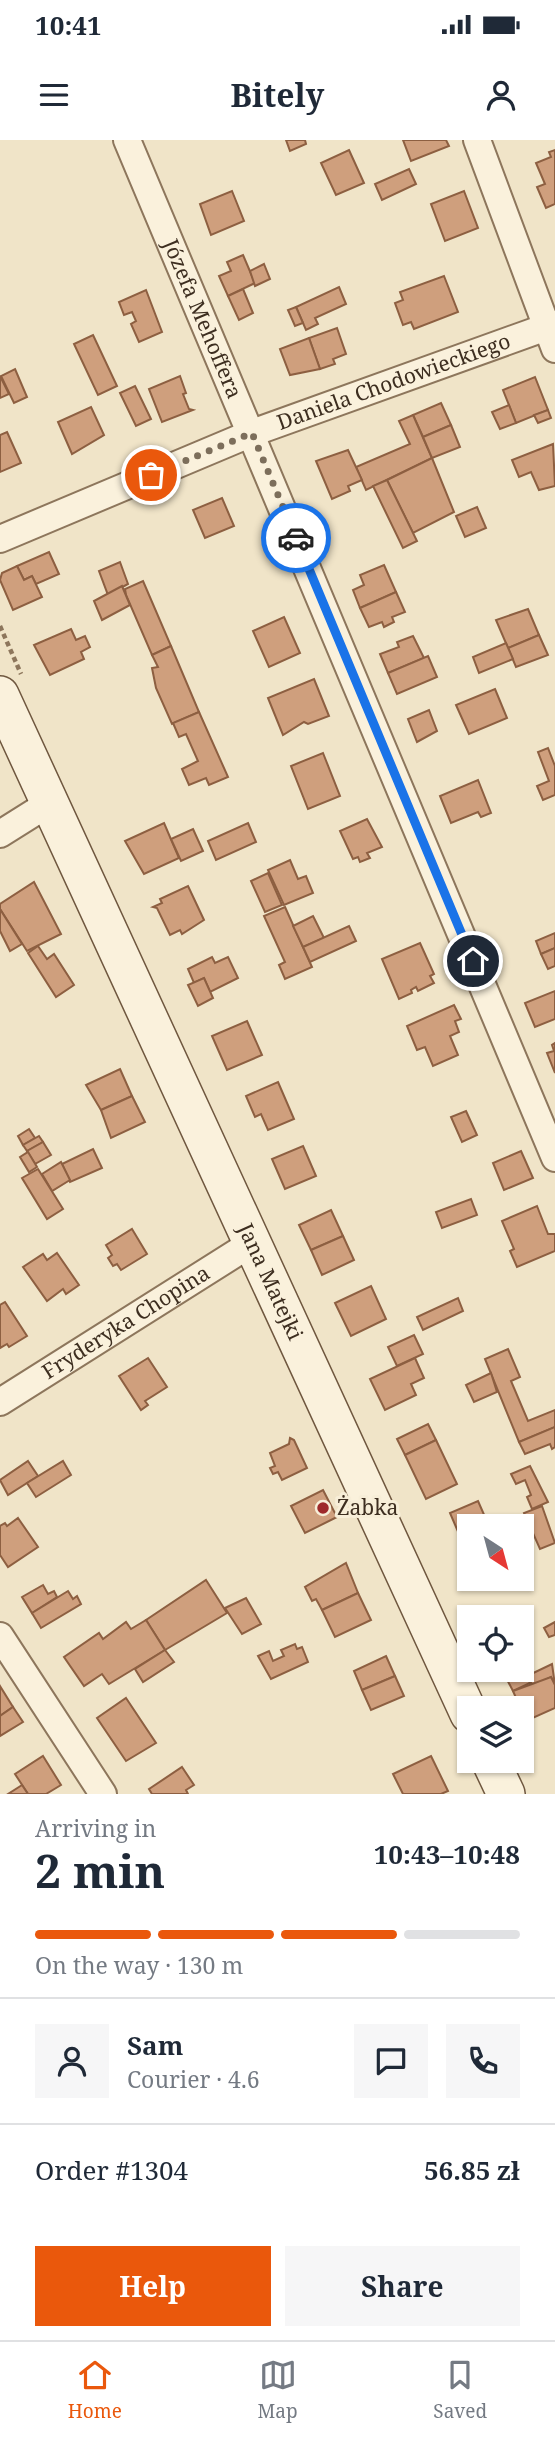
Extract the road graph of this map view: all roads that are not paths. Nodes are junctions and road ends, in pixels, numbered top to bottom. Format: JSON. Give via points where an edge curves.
{"nodes":[{"id":1,"x":127,"y":140,"type":"edge"},
{"id":2,"x":477,"y":140,"type":"edge"},
{"id":3,"x":552,"y":333,"type":"edge"},
{"id":4,"x":252,"y":433,"type":"junction"},
{"id":5,"x":0,"y":538,"type":"edge"},
{"id":6,"x":0,"y":695,"type":"edge"},
{"id":7,"x":51,"y":802,"type":"junction"},
{"id":8,"x":0,"y":834,"type":"edge"},
{"id":9,"x":555,"y":1158,"type":"edge"},
{"id":10,"x":252,"y":1243,"type":"junction"},
{"id":11,"x":0,"y":1402,"type":"edge"},
{"id":12,"x":0,"y":1636,"type":"edge"},
{"id":13,"x":461,"y":1696,"type":"edge"},
{"id":14,"x":496,"y":1773,"type":"edge"},
{"id":15,"x":103,"y":1794,"type":"edge"},
{"id":16,"x":506,"y":1794,"type":"edge"}],
"edges":[{"from":1,"to":4,"type":"street","name":"Józefa Mehoffera"},
{"from":2,"to":3,"type":"street"},
{"from":3,"to":4,"type":"street","name":"Daniela Chodowieckiego"},
{"from":4,"to":5,"type":"street","name":"Daniela Chodowieckiego"},
{"from":4,"to":9,"type":"street","name":"Józefa Mehoffera"},
{"from":6,"to":7,"type":"street","name":"Jana Matejki"},
{"from":7,"to":8,"type":"street"},
{"from":7,"to":10,"type":"street","name":"Jana Matejki"},
{"from":10,"to":11,"type":"street","name":"Fryderyka Chopina"},
{"from":10,"to":13,"type":"street","name":"Jana Matejki"},
{"from":12,"to":15,"type":"street"},
{"from":14,"to":16,"type":"street"}]}
